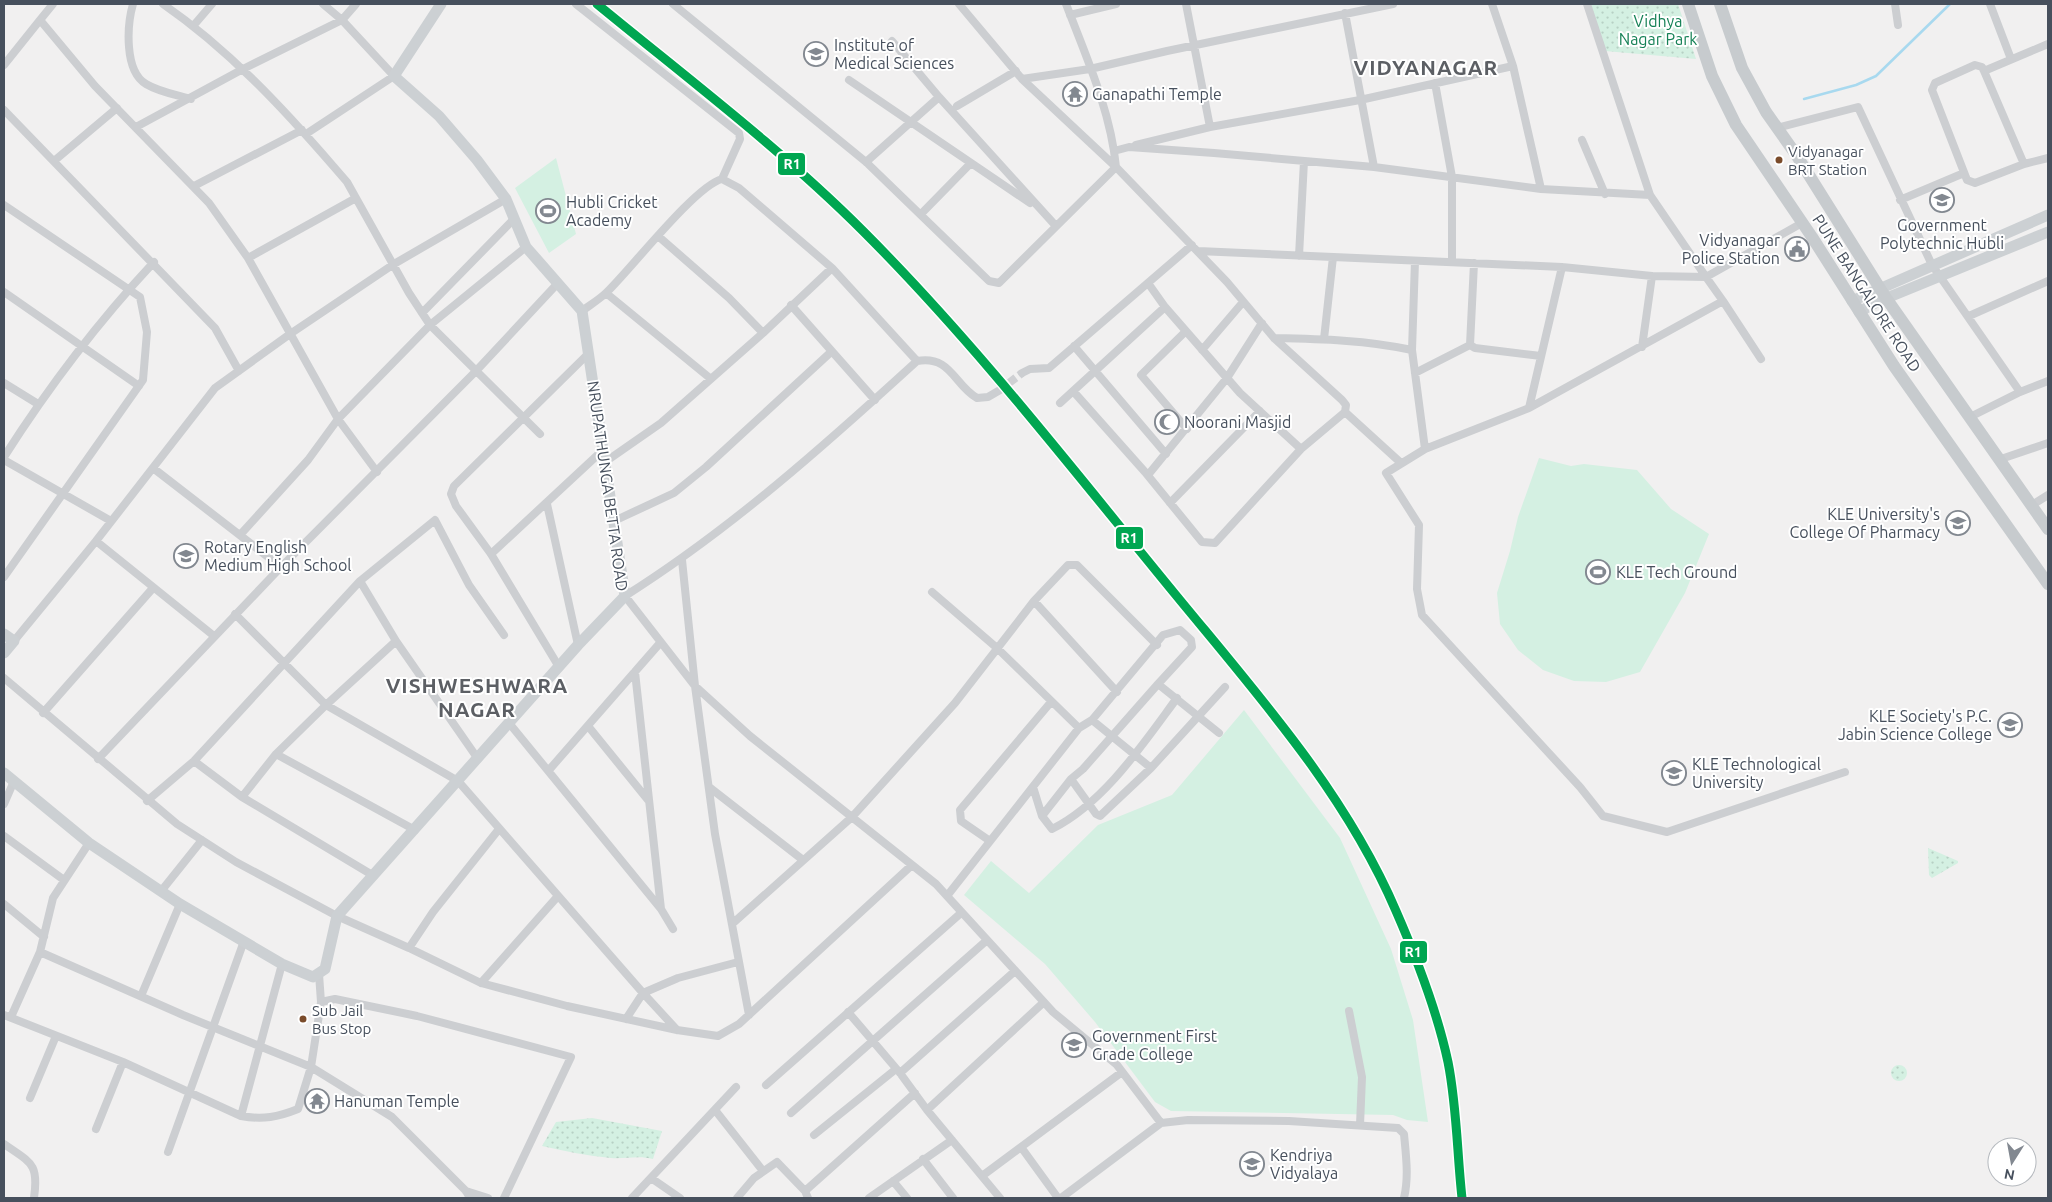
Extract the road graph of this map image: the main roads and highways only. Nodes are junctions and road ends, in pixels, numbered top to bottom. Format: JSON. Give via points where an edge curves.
{"nodes":[{"id":1,"x":1688,"y":4,"type":"edge"},
{"id":2,"x":1720,"y":4,"type":"edge"},
{"id":3,"x":2048,"y":529,"type":"edge"},
{"id":4,"x":2048,"y":584,"type":"edge"}],
"edges":[{"from":1,"to":4,"type":"main road","name":"PUNE BANGALORE ROAD","via":[[1712,76],[1730,114],[1894,366]]},
{"from":2,"to":3,"type":"main road","name":"PUNE BANGALORE ROAD","via":[[1742,68],[1777,128],[1883,293]]}]}
